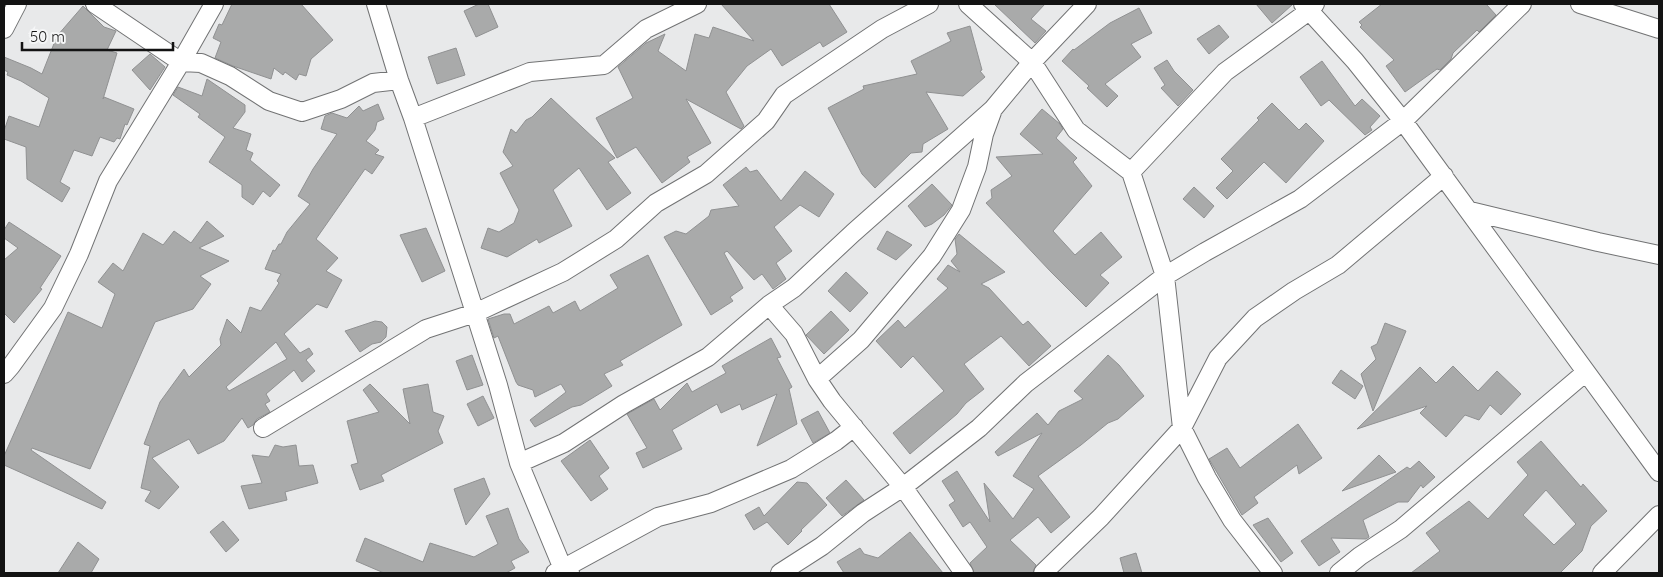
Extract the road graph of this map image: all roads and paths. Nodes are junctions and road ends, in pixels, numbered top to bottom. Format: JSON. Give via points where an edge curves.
{"nodes":[{"id":1,"x":18,"y":4,"type":"edge"},
{"id":2,"x":95,"y":4,"type":"edge"},
{"id":3,"x":214,"y":4,"type":"edge"},
{"id":4,"x":376,"y":4,"type":"edge"},
{"id":5,"x":697,"y":4,"type":"edge"},
{"id":6,"x":929,"y":4,"type":"edge"},
{"id":7,"x":968,"y":4,"type":"edge"},
{"id":8,"x":1087,"y":4,"type":"edge"},
{"id":9,"x":1522,"y":4,"type":"edge"},
{"id":10,"x":1580,"y":4,"type":"edge"},
{"id":11,"x":1309,"y":6,"type":"edge"},
{"id":12,"x":4,"y":29,"type":"edge"},
{"id":13,"x":1659,"y":29,"type":"edge"},
{"id":14,"x":181,"y":62,"type":"junction"},
{"id":15,"x":1032,"y":62,"type":"junction"},
{"id":16,"x":399,"y":80,"type":"junction"},
{"id":17,"x":993,"y":109,"type":"junction"},
{"id":18,"x":413,"y":118,"type":"junction"},
{"id":19,"x":1403,"y":121,"type":"junction"},
{"id":20,"x":1131,"y":172,"type":"junction"},
{"id":21,"x":1444,"y":176,"type":"junction"},
{"id":22,"x":1470,"y":211,"type":"junction"},
{"id":23,"x":1659,"y":255,"type":"edge"},
{"id":24,"x":1165,"y":276,"type":"junction"},
{"id":25,"x":769,"y":304,"type":"junction"},
{"id":26,"x":475,"y":313,"type":"junction"},
{"id":27,"x":1586,"y":372,"type":"junction"},
{"id":28,"x":4,"y":374,"type":"edge"},
{"id":29,"x":817,"y":379,"type":"junction"},
{"id":30,"x":854,"y":427,"type":"junction"},
{"id":31,"x":263,"y":428,"type":"dead end"},
{"id":32,"x":1182,"y":428,"type":"junction"},
{"id":33,"x":519,"y":463,"type":"junction"},
{"id":34,"x":1659,"y":472,"type":"edge"},
{"id":35,"x":903,"y":487,"type":"junction"},
{"id":36,"x":1659,"y":515,"type":"edge"},
{"id":37,"x":563,"y":572,"type":"edge"},
{"id":38,"x":780,"y":573,"type":"edge"},
{"id":39,"x":964,"y":573,"type":"edge"},
{"id":40,"x":1043,"y":573,"type":"edge"},
{"id":41,"x":1274,"y":573,"type":"edge"},
{"id":42,"x":1339,"y":573,"type":"edge"},
{"id":43,"x":1602,"y":573,"type":"edge"}],
"edges":[{"from":1,"to":12,"type":"street"},
{"from":2,"to":14,"type":"street"},
{"from":3,"to":14,"type":"street"},
{"from":4,"to":16,"type":"street"},
{"from":5,"to":18,"type":"street","via":[[646,29],[604,65],[530,72]]},
{"from":6,"to":26,"type":"street","via":[[882,29],[784,94],[766,121],[706,174],[656,203],[616,239],[563,272]]},
{"from":7,"to":15,"type":"street"},
{"from":8,"to":15,"type":"street"},
{"from":9,"to":19,"type":"street"},
{"from":10,"to":13,"type":"street"},
{"from":11,"to":19,"type":"street"},
{"from":11,"to":20,"type":"street","via":[[1225,72]]},
{"from":14,"to":16,"type":"street","via":[[201,63],[230,76],[269,102],[302,112],[341,99],[373,83]]},
{"from":14,"to":28,"type":"street","via":[[108,182],[53,308]]},
{"from":15,"to":17,"type":"street"},
{"from":15,"to":20,"type":"street","via":[[1076,130]]},
{"from":16,"to":18,"type":"street"},
{"from":17,"to":25,"type":"street","via":[[794,288]]},
{"from":17,"to":29,"type":"street","via":[[961,210],[932,256],[861,340]]},
{"from":18,"to":26,"type":"street"},
{"from":19,"to":21,"type":"street"},
{"from":19,"to":24,"type":"street","via":[[1300,199]]},
{"from":20,"to":24,"type":"street"},
{"from":21,"to":22,"type":"street"},
{"from":21,"to":32,"type":"street","via":[[1338,265],[1255,318],[1218,358]]},
{"from":22,"to":23,"type":"street"},
{"from":22,"to":27,"type":"street"},
{"from":24,"to":32,"type":"street"},
{"from":24,"to":35,"type":"street","via":[[1026,383],[979,428]]},
{"from":25,"to":29,"type":"street","via":[[794,334]]},
{"from":25,"to":33,"type":"street","via":[[708,357],[624,404],[564,443]]},
{"from":26,"to":31,"type":"street","via":[[426,329]]},
{"from":26,"to":33,"type":"street"},
{"from":27,"to":34,"type":"street"},
{"from":27,"to":42,"type":"street","via":[[1400,529]]},
{"from":29,"to":30,"type":"street"},
{"from":30,"to":35,"type":"street"},
{"from":30,"to":37,"type":"street","via":[[797,466],[711,503],[658,517]]},
{"from":32,"to":40,"type":"street","via":[[1101,517]]},
{"from":32,"to":41,"type":"street","via":[[1206,478],[1232,520]]},
{"from":33,"to":37,"type":"street"},
{"from":35,"to":38,"type":"street"},
{"from":35,"to":39,"type":"street"},
{"from":36,"to":43,"type":"street"}]}
